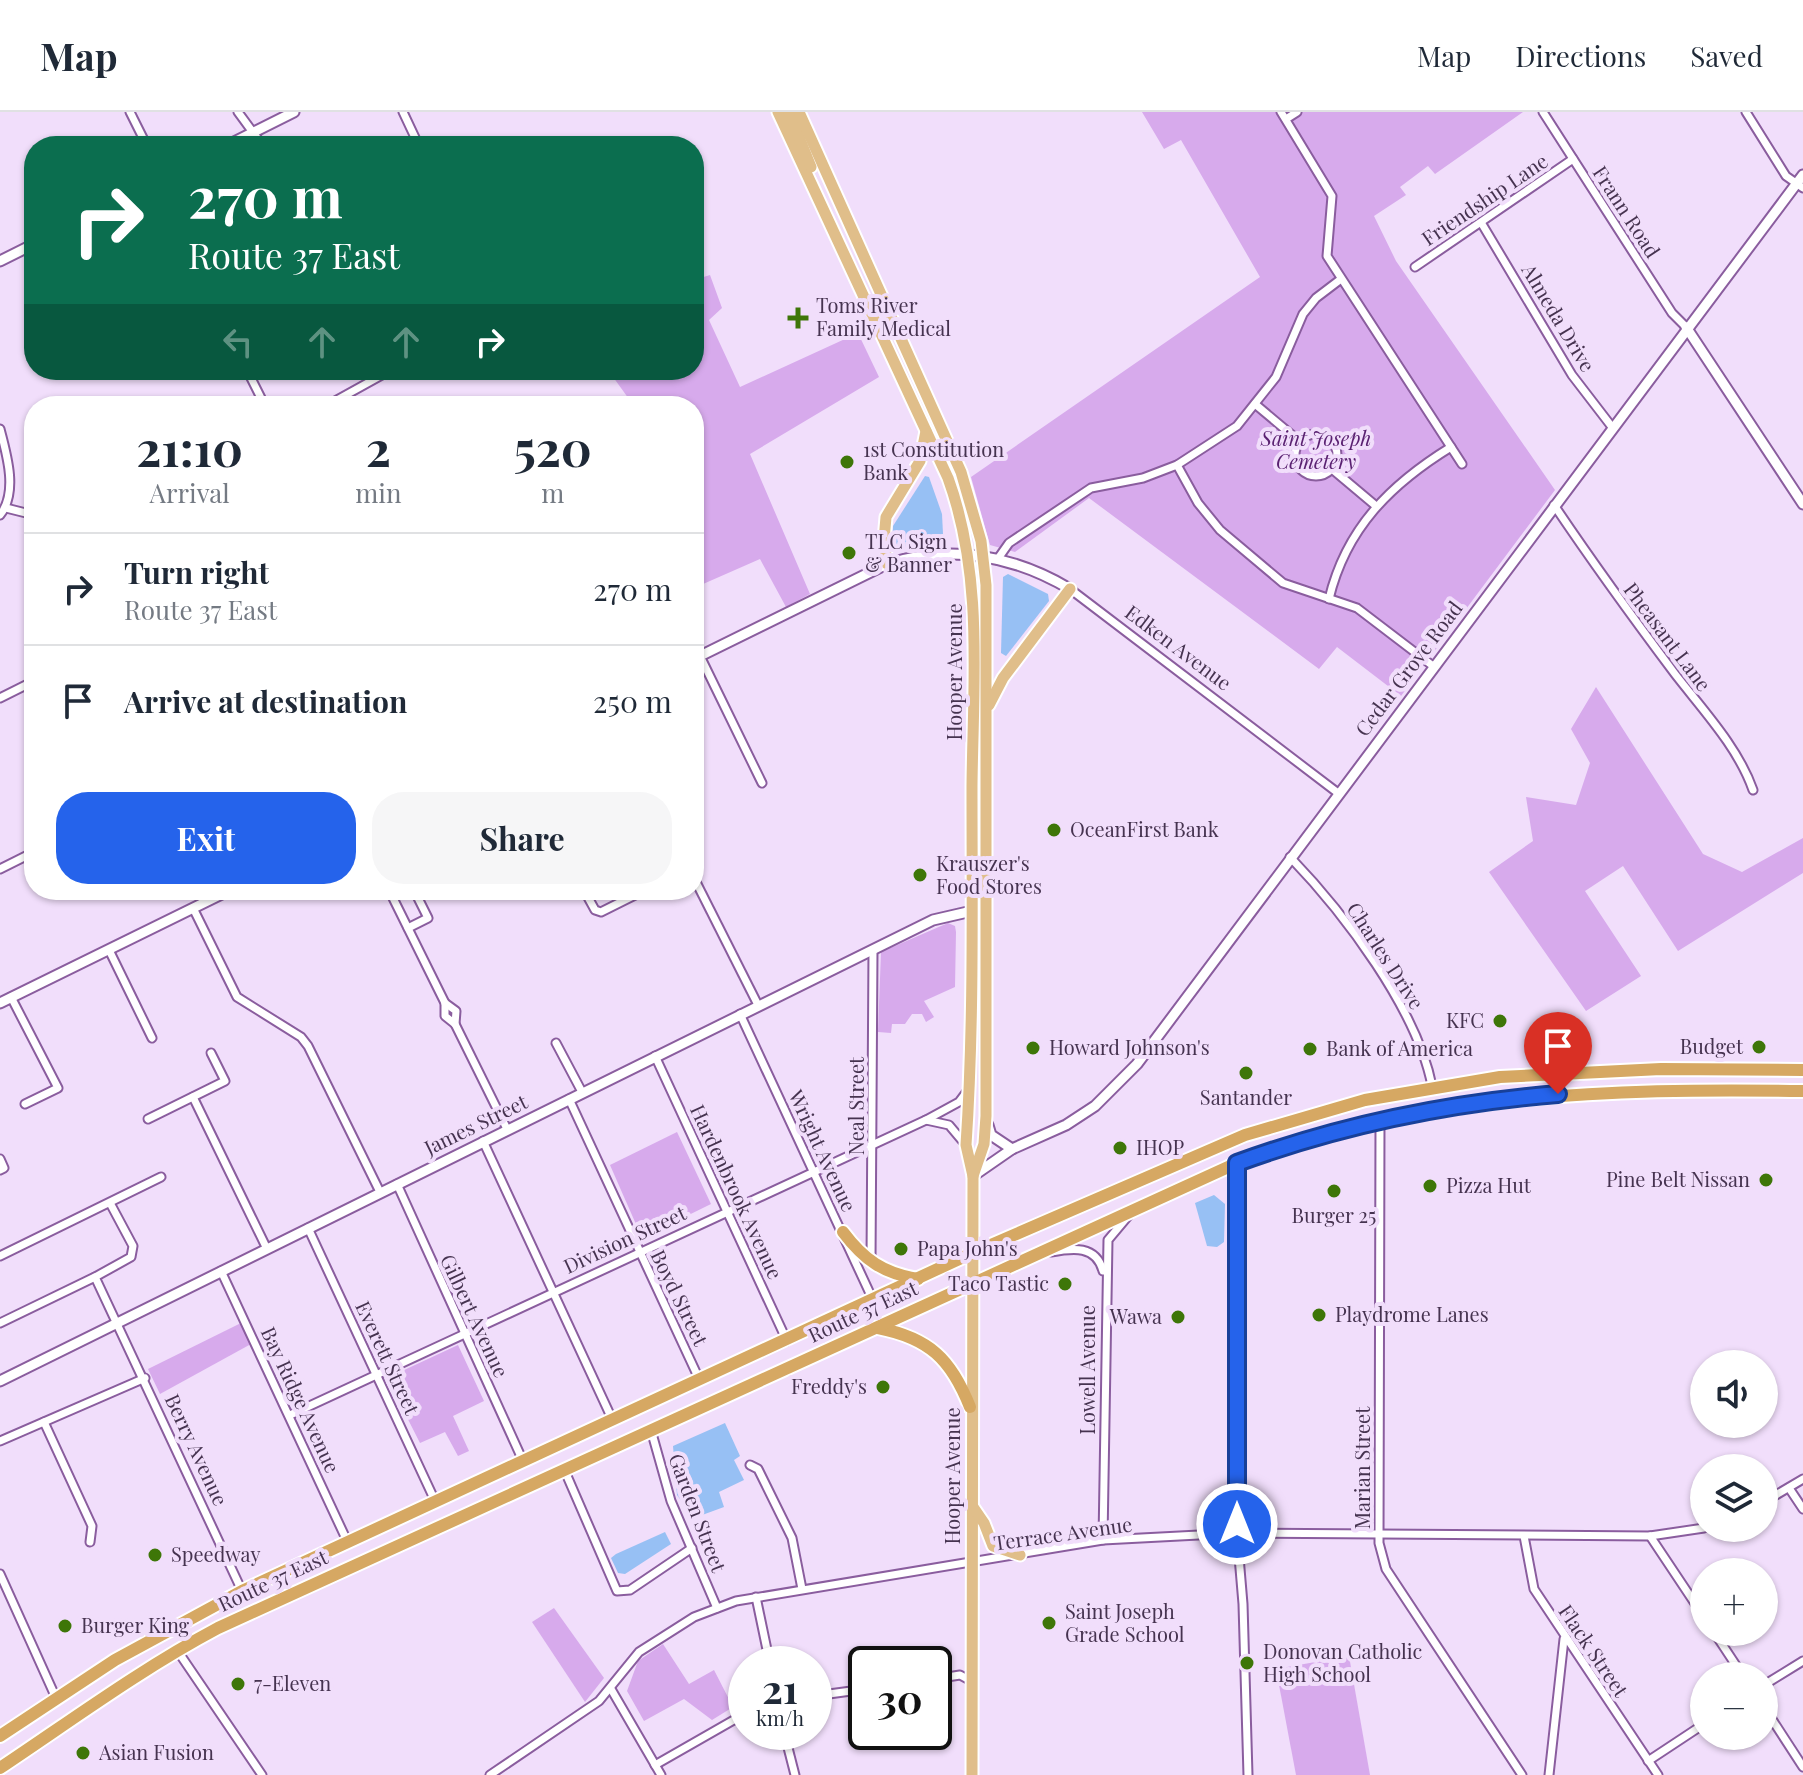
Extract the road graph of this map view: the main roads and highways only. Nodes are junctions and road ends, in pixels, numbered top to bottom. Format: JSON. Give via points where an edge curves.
{"nodes":[{"id":1,"x":778,"y":112,"type":"edge"},
{"id":2,"x":789,"y":112,"type":"edge"},
{"id":3,"x":799,"y":112,"type":"edge"},
{"id":4,"x":825,"y":213,"type":"junction"},
{"id":5,"x":926,"y":430,"type":"junction"},
{"id":6,"x":887,"y":564,"type":"road end"},
{"id":7,"x":1070,"y":589,"type":"road end"},
{"id":8,"x":987,"y":714,"type":"junction"},
{"id":9,"x":1803,"y":1070,"type":"edge"},
{"id":10,"x":1803,"y":1091,"type":"edge"},
{"id":11,"x":973,"y":1176,"type":"junction"},
{"id":12,"x":843,"y":1232,"type":"road end"},
{"id":13,"x":970,"y":1254,"type":"junction"},
{"id":14,"x":918,"y":1279,"type":"junction"},
{"id":15,"x":971,"y":1284,"type":"junction"},
{"id":16,"x":878,"y":1328,"type":"junction"},
{"id":17,"x":970,"y":1407,"type":"junction"},
{"id":18,"x":971,"y":1504,"type":"junction"},
{"id":19,"x":1020,"y":1555,"type":"road end"},
{"id":20,"x":0,"y":1736,"type":"edge"},
{"id":21,"x":0,"y":1768,"type":"edge"},
{"id":22,"x":972,"y":1775,"type":"edge"}],
"edges":[{"from":1,"to":4,"type":"main road","name":"Hooper Avenue"},
{"from":2,"to":4,"type":"main road"},
{"from":3,"to":8,"type":"main road","name":"Hooper Avenue","via":[[961,472],[984,557]]},
{"from":4,"to":5,"type":"main road","name":"Hooper Avenue"},
{"from":5,"to":6,"type":"main road","via":[[920,461],[886,517]]},
{"from":5,"to":11,"type":"main road","name":"Hooper Avenue","via":[[958,507],[973,589],[966,1145]]},
{"from":7,"to":8,"type":"main road","via":[[1003,678]]},
{"from":8,"to":11,"type":"main road","name":"Hooper Avenue","via":[[986,1116]]},
{"from":9,"to":13,"type":"highway","name":"Route 37 East","via":[[1563,1073],[1432,1086],[1365,1100],[1245,1135]]},
{"from":10,"to":15,"type":"highway","name":"Route 37 East","via":[[1579,1092],[1477,1102],[1380,1120],[1237,1163]]},
{"from":11,"to":13,"type":"main road","name":"Hooper Avenue"},
{"from":12,"to":14,"type":"highway","via":[[871,1263],[889,1274]]},
{"from":13,"to":14,"type":"highway","name":"Route 37 East"},
{"from":13,"to":15,"type":"main road","name":"Hooper Avenue"},
{"from":14,"to":20,"type":"highway","name":"Route 37 East","via":[[242,1591],[164,1631]]},
{"from":15,"to":16,"type":"highway","name":"Route 37 East"},
{"from":15,"to":17,"type":"main road","name":"Hooper Avenue"},
{"from":16,"to":17,"type":"highway","via":[[910,1335],[943,1358],[955,1370]]},
{"from":16,"to":21,"type":"highway","name":"Route 37 East","via":[[262,1607],[177,1650]]},
{"from":17,"to":18,"type":"main road","name":"Hooper Avenue"},
{"from":18,"to":19,"type":"main road","via":[[993,1546]]},
{"from":18,"to":22,"type":"main road","name":"Hooper Avenue"}]}
